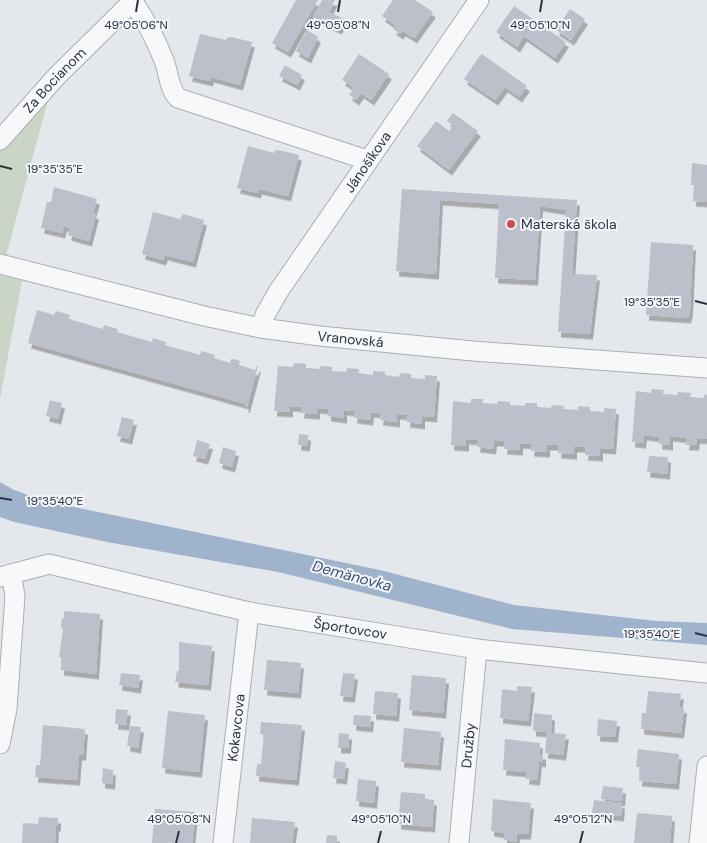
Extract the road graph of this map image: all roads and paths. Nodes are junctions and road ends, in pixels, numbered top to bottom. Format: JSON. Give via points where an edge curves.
{"nodes":[{"id":1,"x":478,"y":0,"type":"edge"},
{"id":2,"x":134,"y":1,"type":"edge"},
{"id":3,"x":0,"y":140,"type":"edge"},
{"id":4,"x":367,"y":160,"type":"junction"},
{"id":5,"x":0,"y":264,"type":"edge"},
{"id":6,"x":261,"y":328,"type":"junction"},
{"id":7,"x":707,"y":368,"type":"edge"},
{"id":8,"x":5,"y":576,"type":"edge"},
{"id":9,"x":249,"y":612,"type":"junction"},
{"id":10,"x":477,"y":648,"type":"junction"},
{"id":11,"x":707,"y":673,"type":"edge"},
{"id":12,"x":0,"y":744,"type":"edge"},
{"id":13,"x":707,"y":766,"type":"edge"},
{"id":14,"x":223,"y":843,"type":"edge"},
{"id":15,"x":459,"y":843,"type":"edge"},
{"id":16,"x":699,"y":843,"type":"edge"}],
"edges":[{"from":1,"to":4,"type":"street","name":"Jánošíkova"},
{"from":2,"to":3,"type":"street","name":"Za Bocianom","via":[[56,77]]},
{"from":2,"to":4,"type":"street","via":[[152,33],[178,98]]},
{"from":4,"to":6,"type":"street","name":"Jánošíkova","via":[[278,292]]},
{"from":5,"to":6,"type":"street","name":"Vranovská","via":[[148,303]]},
{"from":6,"to":7,"type":"street","name":"Vranovská","via":[[378,343]]},
{"from":8,"to":9,"type":"street","name":"Športovcov","via":[[49,564]]},
{"from":8,"to":12,"type":"street","via":[[16,596],[7,709]]},
{"from":9,"to":10,"type":"street","name":"Športovcov"},
{"from":9,"to":14,"type":"street","name":"Kokavcova"},
{"from":10,"to":11,"type":"street","name":"Športovcov"},
{"from":10,"to":15,"type":"street","name":"Družby"},
{"from":13,"to":16,"type":"street"}]}
